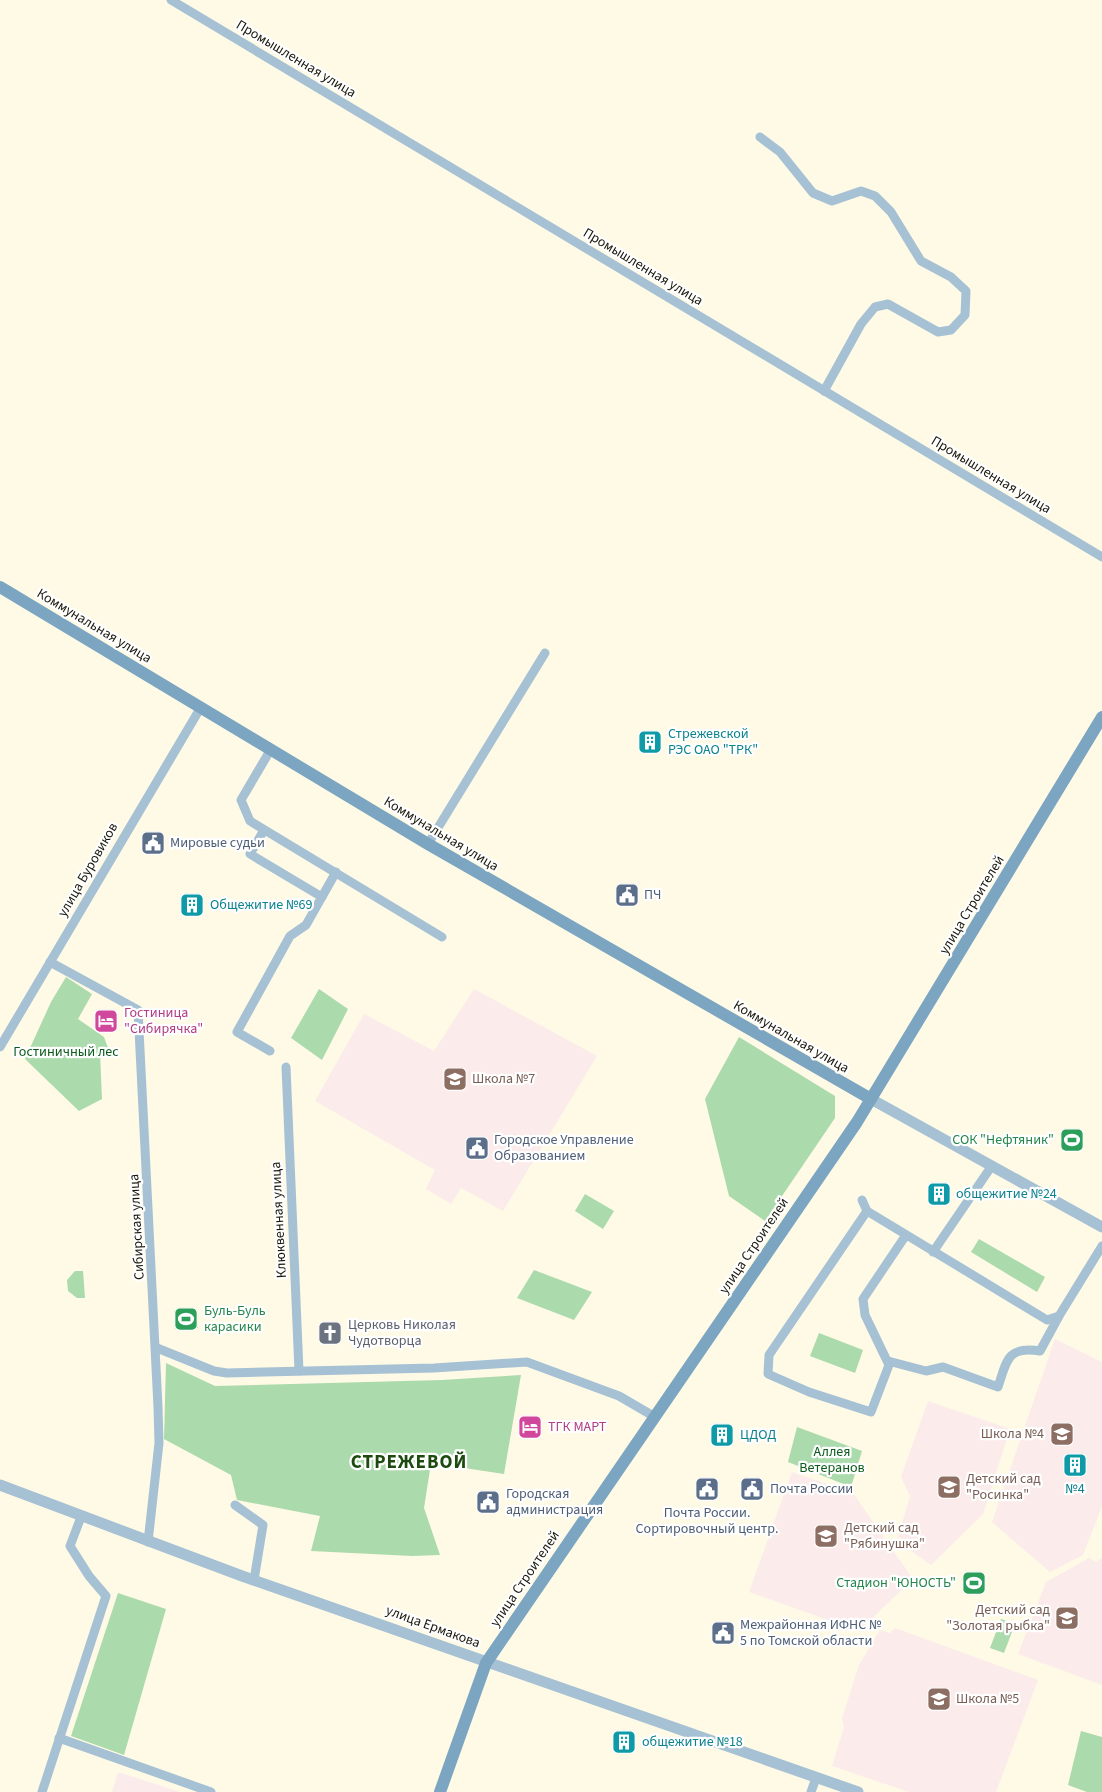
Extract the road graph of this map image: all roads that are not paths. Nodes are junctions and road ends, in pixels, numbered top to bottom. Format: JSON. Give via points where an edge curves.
{"nodes":[{"id":1,"x":171,"y":0,"type":"edge"},
{"id":2,"x":760,"y":137,"type":"dead end"},
{"id":3,"x":824,"y":391,"type":"junction"},
{"id":4,"x":1102,"y":557,"type":"edge"},
{"id":5,"x":0,"y":587,"type":"edge"},
{"id":6,"x":545,"y":653,"type":"dead end"},
{"id":7,"x":201,"y":707,"type":"junction"},
{"id":8,"x":1102,"y":717,"type":"edge"},
{"id":9,"x":271,"y":749,"type":"junction"},
{"id":10,"x":264,"y":830,"type":"junction"},
{"id":11,"x":428,"y":844,"type":"junction"},
{"id":12,"x":336,"y":872,"type":"junction"},
{"id":13,"x":322,"y":897,"type":"junction"},
{"id":14,"x":442,"y":937,"type":"dead end"},
{"id":15,"x":50,"y":962,"type":"junction"},
{"id":16,"x":0,"y":1047,"type":"edge"},
{"id":17,"x":270,"y":1051,"type":"dead end"},
{"id":18,"x":286,"y":1067,"type":"dead end"},
{"id":19,"x":871,"y":1099,"type":"junction"},
{"id":20,"x":991,"y":1167,"type":"junction"},
{"id":21,"x":862,"y":1200,"type":"dead end"},
{"id":22,"x":867,"y":1211,"type":"junction"},
{"id":23,"x":1102,"y":1227,"type":"edge"},
{"id":24,"x":906,"y":1235,"type":"junction"},
{"id":25,"x":1102,"y":1246,"type":"edge"},
{"id":26,"x":933,"y":1252,"type":"junction"},
{"id":27,"x":1059,"y":1316,"type":"junction"},
{"id":28,"x":157,"y":1348,"type":"junction"},
{"id":29,"x":888,"y":1361,"type":"junction"},
{"id":30,"x":299,"y":1371,"type":"junction"},
{"id":31,"x":655,"y":1417,"type":"junction"},
{"id":32,"x":0,"y":1485,"type":"edge"},
{"id":33,"x":235,"y":1504,"type":"dead end"},
{"id":34,"x":81,"y":1517,"type":"junction"},
{"id":35,"x":148,"y":1542,"type":"junction"},
{"id":36,"x":254,"y":1580,"type":"junction"},
{"id":37,"x":486,"y":1663,"type":"junction"},
{"id":38,"x":59,"y":1738,"type":"junction"},
{"id":39,"x":816,"y":1778,"type":"junction"},
{"id":40,"x":42,"y":1792,"type":"edge"},
{"id":41,"x":211,"y":1792,"type":"edge"},
{"id":42,"x":440,"y":1792,"type":"edge"},
{"id":43,"x":811,"y":1792,"type":"edge"},
{"id":44,"x":858,"y":1792,"type":"edge"}],
"edges":[{"from":1,"to":3,"type":"street","name":"Промышленная улица"},
{"from":2,"to":3,"type":"street","via":[[780,152],[819,197],[832,201],[861,191],[875,196],[891,212],[921,261],[951,277],[966,291],[965,315],[951,330],[938,332],[888,304],[875,307],[861,324]]},
{"from":3,"to":4,"type":"street","name":"Промышленная улица"},
{"from":5,"to":7,"type":"main road","name":"Коммунальная улица"},
{"from":6,"to":11,"type":"street"},
{"from":7,"to":9,"type":"main road","name":"Коммунальная улица"},
{"from":7,"to":15,"type":"street","name":"улица Буровиков"},
{"from":8,"to":19,"type":"main road","name":"улица Строителей"},
{"from":9,"to":10,"type":"street","via":[[241,800],[250,821]]},
{"from":9,"to":11,"type":"main road","name":"Коммунальная улица"},
{"from":10,"to":12,"type":"street"},
{"from":10,"to":13,"type":"street","via":[[250,854]]},
{"from":11,"to":19,"type":"main road","name":"Коммунальная улица"},
{"from":12,"to":13,"type":"street"},
{"from":12,"to":14,"type":"street"},
{"from":13,"to":17,"type":"street","via":[[306,925],[290,936],[237,1032]]},
{"from":15,"to":16,"type":"street","name":"улица Буровиков"},
{"from":15,"to":28,"type":"street","name":"Сибирская улица","via":[[138,1010]]},
{"from":18,"to":30,"type":"street","name":"Клюквенная улица"},
{"from":19,"to":20,"type":"street"},
{"from":19,"to":31,"type":"main road","name":"улица Строителей"},
{"from":20,"to":23,"type":"street"},
{"from":20,"to":26,"type":"street"},
{"from":21,"to":22,"type":"street"},
{"from":22,"to":24,"type":"street"},
{"from":22,"to":29,"type":"street","via":[[770,1355],[768,1374],[809,1392],[871,1412]]},
{"from":24,"to":26,"type":"street"},
{"from":24,"to":29,"type":"street","via":[[863,1299],[865,1315]]},
{"from":25,"to":27,"type":"street"},
{"from":26,"to":27,"type":"street","via":[[1047,1320]]},
{"from":27,"to":29,"type":"street","via":[[1040,1351],[1015,1352],[1009,1356],[998,1386],[943,1367],[926,1371]]},
{"from":28,"to":30,"type":"street","via":[[214,1371]]},
{"from":28,"to":35,"type":"street","name":"Сибирская улица","via":[[159,1443]]},
{"from":30,"to":31,"type":"street","via":[[527,1362],[619,1396]]},
{"from":31,"to":37,"type":"main road","name":"улица Строителей"},
{"from":32,"to":34,"type":"street","name":"улица Ермакова"},
{"from":33,"to":36,"type":"street","via":[[263,1525]]},
{"from":34,"to":35,"type":"street","name":"улица Ермакова"},
{"from":34,"to":38,"type":"street","via":[[70,1546],[106,1596]]},
{"from":35,"to":36,"type":"street","name":"улица Ермакова"},
{"from":36,"to":37,"type":"street","name":"улица Ермакова"},
{"from":37,"to":39,"type":"street","name":"улица Ермакова"},
{"from":37,"to":42,"type":"main road","name":"улица Строителей"},
{"from":38,"to":40,"type":"street"},
{"from":38,"to":41,"type":"street"},
{"from":39,"to":43,"type":"street"},
{"from":39,"to":44,"type":"street","name":"улица Ермакова"}]}
